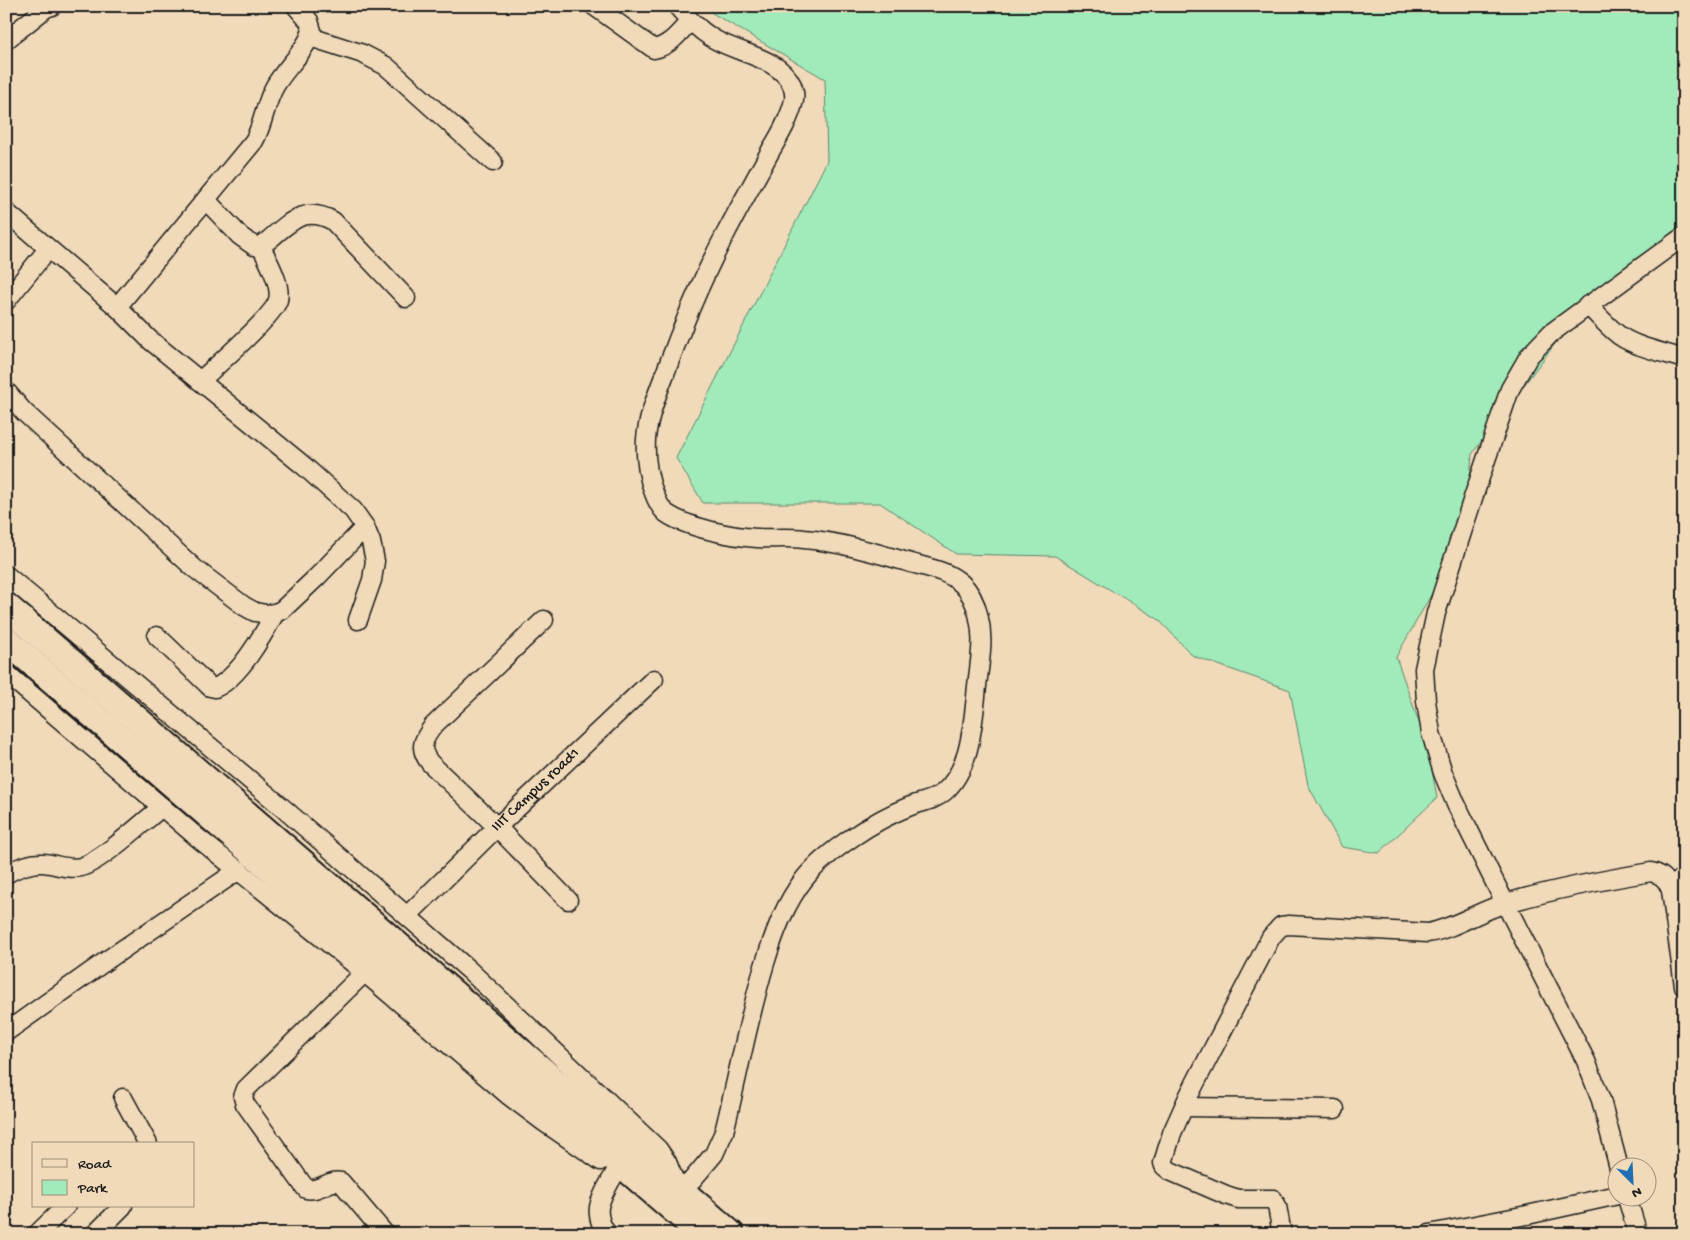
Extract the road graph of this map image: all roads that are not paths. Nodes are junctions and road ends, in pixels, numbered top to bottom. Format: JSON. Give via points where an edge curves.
{"nodes":[{"id":1,"x":52,"y":6,"type":"edge"},
{"id":2,"x":296,"y":6,"type":"edge"},
{"id":3,"x":594,"y":6,"type":"edge"},
{"id":4,"x":677,"y":6,"type":"edge"},
{"id":5,"x":690,"y":21,"type":"junction"},
{"id":6,"x":310,"y":37,"type":"junction"},
{"id":7,"x":6,"y":40,"type":"edge"},
{"id":8,"x":493,"y":162,"type":"dead end"},
{"id":9,"x":206,"y":200,"type":"junction"},
{"id":10,"x":6,"y":212,"type":"edge"},
{"id":11,"x":1684,"y":236,"type":"edge"},
{"id":12,"x":260,"y":246,"type":"junction"},
{"id":13,"x":48,"y":249,"type":"junction"},
{"id":14,"x":406,"y":298,"type":"dead end"},
{"id":15,"x":6,"y":301,"type":"edge"},
{"id":16,"x":1588,"y":306,"type":"junction"},
{"id":17,"x":117,"y":307,"type":"junction"},
{"id":18,"x":1684,"y":359,"type":"edge"},
{"id":19,"x":200,"y":381,"type":"junction"},
{"id":20,"x":6,"y":391,"type":"edge"},
{"id":21,"x":365,"y":527,"type":"junction"},
{"id":22,"x":6,"y":575,"type":"edge"},
{"id":23,"x":6,"y":606,"type":"edge"},
{"id":24,"x":275,"y":613,"type":"junction"},
{"id":25,"x":358,"y":620,"type":"dead end"},
{"id":26,"x":544,"y":620,"type":"dead end"},
{"id":27,"x":157,"y":636,"type":"dead end"},
{"id":28,"x":6,"y":640,"type":"edge"},
{"id":29,"x":6,"y":673,"type":"edge"},
{"id":30,"x":654,"y":679,"type":"dead end"},
{"id":31,"x":162,"y":807,"type":"junction"},
{"id":32,"x":497,"y":827,"type":"junction"},
{"id":33,"x":239,"y":870,"type":"junction"},
{"id":34,"x":6,"y":874,"type":"edge"},
{"id":35,"x":1684,"y":876,"type":"edge"},
{"id":36,"x":1671,"y":890,"type":"junction"},
{"id":37,"x":568,"y":900,"type":"dead end"},
{"id":38,"x":1505,"y":903,"type":"junction"},
{"id":39,"x":407,"y":916,"type":"junction"},
{"id":40,"x":364,"y":973,"type":"junction"},
{"id":41,"x":1684,"y":986,"type":"edge"},
{"id":42,"x":6,"y":1032,"type":"edge"},
{"id":43,"x":123,"y":1098,"type":"dead end"},
{"id":44,"x":1184,"y":1107,"type":"junction"},
{"id":45,"x":1335,"y":1109,"type":"dead end"},
{"id":46,"x":140,"y":1140,"type":"edge"},
{"id":47,"x":1616,"y":1158,"type":"edge"},
{"id":48,"x":616,"y":1171,"type":"junction"},
{"id":49,"x":677,"y":1196,"type":"junction"},
{"id":50,"x":1608,"y":1197,"type":"edge"},
{"id":51,"x":64,"y":1208,"type":"edge"},
{"id":52,"x":121,"y":1208,"type":"edge"},
{"id":53,"x":1630,"y":1208,"type":"edge"},
{"id":54,"x":37,"y":1234,"type":"edge"},
{"id":55,"x":95,"y":1234,"type":"edge"},
{"id":56,"x":385,"y":1234,"type":"edge"},
{"id":57,"x":607,"y":1234,"type":"edge"},
{"id":58,"x":702,"y":1234,"type":"edge"},
{"id":59,"x":731,"y":1234,"type":"edge"},
{"id":60,"x":1282,"y":1234,"type":"edge"},
{"id":61,"x":1428,"y":1234,"type":"edge"},
{"id":62,"x":1638,"y":1234,"type":"edge"}],
"edges":[{"from":1,"to":7,"type":"street"},
{"from":2,"to":6,"type":"street","via":[[312,26]]},
{"from":3,"to":5,"type":"street","via":[[654,49],[670,42]]},
{"from":4,"to":5,"type":"street"},
{"from":5,"to":49,"type":"street","via":[[712,38],[778,68],[790,82],[794,101],[687,314],[655,403],[646,441],[651,485],[658,504],[670,516],[684,522],[738,537],[822,541],[944,572],[961,583],[971,595],[982,638],[970,739],[954,781],[938,796],[880,820],[829,855],[806,877],[780,919],[757,988],[724,1132],[714,1154]]},
{"from":6,"to":8,"type":"street","via":[[363,54],[386,66]]},
{"from":6,"to":9,"type":"street","via":[[274,86],[254,141]]},
{"from":9,"to":12,"type":"street","via":[[240,236]]},
{"from":9,"to":17,"type":"street"},
{"from":10,"to":13,"type":"street"},
{"from":11,"to":16,"type":"street"},
{"from":12,"to":14,"type":"street","via":[[300,216],[324,216],[333,221]]},
{"from":12,"to":19,"type":"street","via":[[273,271],[278,300],[268,316]]},
{"from":13,"to":15,"type":"street"},
{"from":13,"to":17,"type":"street"},
{"from":16,"to":18,"type":"street","via":[[1622,337]]},
{"from":16,"to":38,"type":"street","via":[[1551,333],[1529,356],[1510,389],[1436,613],[1424,669],[1431,733],[1443,773]]},
{"from":17,"to":19,"type":"street","via":[[150,340]]},
{"from":19,"to":21,"type":"street","via":[[304,466],[353,510]]},
{"from":20,"to":24,"type":"street","via":[[24,412],[194,568],[244,606],[255,612]]},
{"from":21,"to":24,"type":"street","via":[[282,610]]},
{"from":21,"to":25,"type":"street","via":[[375,561]]},
{"from":22,"to":39,"type":"street"},
{"from":23,"to":49,"type":"highway"},
{"from":24,"to":27,"type":"street","via":[[250,654],[214,688]]},
{"from":26,"to":32,"type":"street","name":"IIIT Campus road1","via":[[433,726],[424,739],[423,749],[430,763]]},
{"from":28,"to":49,"type":"highway","via":[[293,888]]},
{"from":29,"to":31,"type":"street"},
{"from":30,"to":32,"type":"street","name":"IIIT Campus road1"},
{"from":31,"to":33,"type":"street"},
{"from":31,"to":34,"type":"street","via":[[93,862],[67,868],[41,862]]},
{"from":32,"to":37,"type":"street"},
{"from":32,"to":39,"type":"street"},
{"from":33,"to":40,"type":"street"},
{"from":33,"to":42,"type":"street"},
{"from":35,"to":36,"type":"street"},
{"from":36,"to":38,"type":"street","via":[[1662,875],[1651,872],[1582,884]]},
{"from":36,"to":41,"type":"street"},
{"from":38,"to":44,"type":"street","via":[[1428,933],[1281,926],[1271,937]]},
{"from":38,"to":47,"type":"street","via":[[1586,1061],[1601,1100]]},
{"from":39,"to":49,"type":"street","via":[[469,970],[658,1149],[668,1162]]},
{"from":40,"to":48,"type":"street","via":[[508,1095]]},
{"from":40,"to":56,"type":"street","via":[[246,1089],[243,1098],[306,1189],[341,1182]]},
{"from":43,"to":46,"type":"street"},
{"from":44,"to":45,"type":"street"},
{"from":44,"to":60,"type":"street","via":[[1172,1133],[1164,1166],[1238,1199],[1273,1199],[1278,1206]]},
{"from":48,"to":49,"type":"street"},
{"from":48,"to":57,"type":"street","via":[[598,1207],[598,1217]]},
{"from":49,"to":58,"type":"highway"},
{"from":49,"to":59,"type":"highway"},
{"from":50,"to":61,"type":"street"},
{"from":51,"to":54,"type":"street"},
{"from":52,"to":55,"type":"street"},
{"from":53,"to":62,"type":"street"}]}
